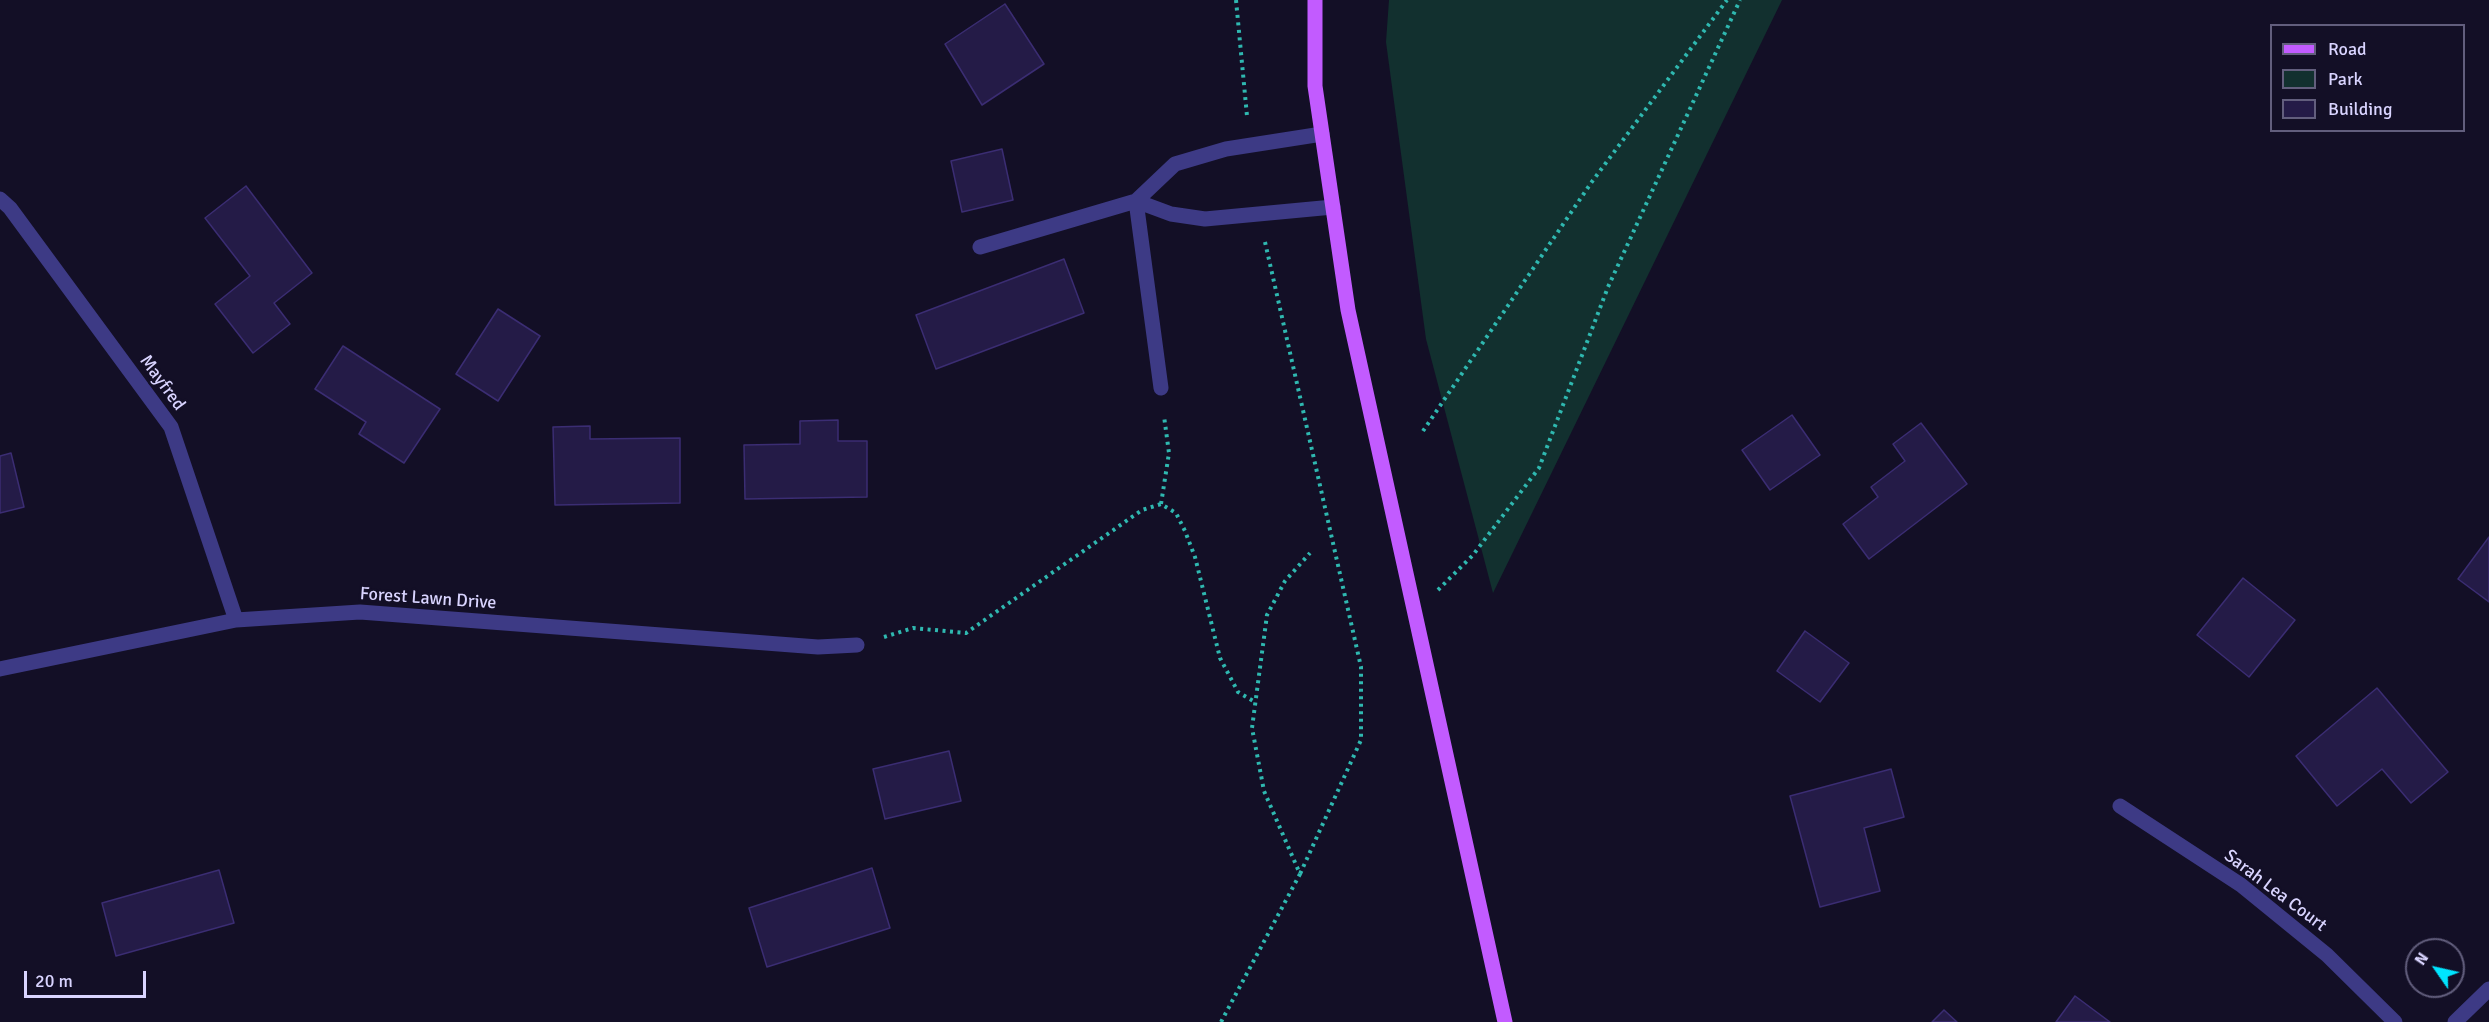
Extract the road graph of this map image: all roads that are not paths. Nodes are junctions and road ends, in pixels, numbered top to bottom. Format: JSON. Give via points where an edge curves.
{"nodes":[{"id":1,"x":1315,"y":0,"type":"edge"},
{"id":2,"x":1322,"y":134,"type":"junction"},
{"id":3,"x":0,"y":199,"type":"edge"},
{"id":4,"x":1136,"y":201,"type":"junction"},
{"id":5,"x":1333,"y":207,"type":"junction"},
{"id":6,"x":980,"y":248,"type":"dead end"},
{"id":7,"x":1161,"y":388,"type":"road end"},
{"id":8,"x":236,"y":620,"type":"junction"},
{"id":9,"x":857,"y":645,"type":"road end"},
{"id":10,"x":0,"y":669,"type":"edge"},
{"id":11,"x":2120,"y":806,"type":"dead end"},
{"id":12,"x":2489,"y":989,"type":"edge"},
{"id":13,"x":1505,"y":1022,"type":"edge"},
{"id":14,"x":2395,"y":1022,"type":"edge"},
{"id":15,"x":2455,"y":1022,"type":"edge"}],
"edges":[{"from":1,"to":2,"type":"main road","via":[[1315,86]]},
{"from":2,"to":4,"type":"street","via":[[1226,149],[1175,164]]},
{"from":2,"to":5,"type":"main road"},
{"from":3,"to":8,"type":"street","name":"Mayfred","via":[[171,427]]},
{"from":4,"to":5,"type":"street","via":[[1171,214],[1205,219]]},
{"from":4,"to":6,"type":"street"},
{"from":4,"to":7,"type":"street"},
{"from":5,"to":13,"type":"main road","via":[[1348,310]]},
{"from":8,"to":9,"type":"street","name":"Forest Lawn Drive","via":[[360,612],[818,647]]},
{"from":8,"to":10,"type":"street","name":"Forest Lawn Drive"},
{"from":11,"to":14,"type":"street","name":"Sarah Lea Court","via":[[2241,885],[2327,955]]},
{"from":12,"to":15,"type":"street"}]}
